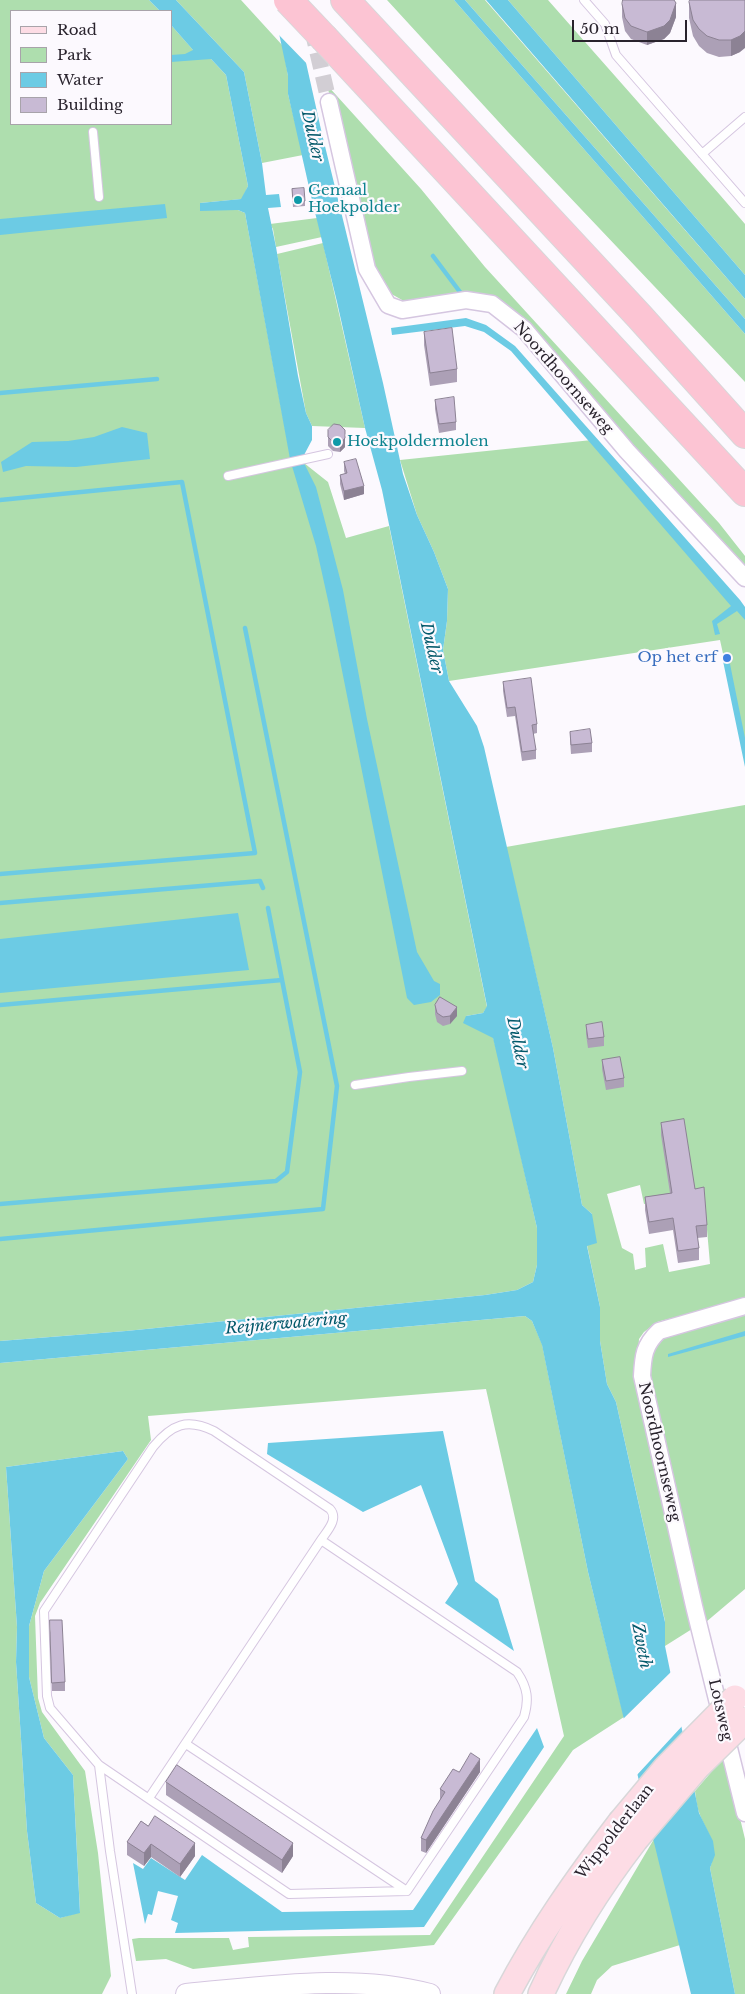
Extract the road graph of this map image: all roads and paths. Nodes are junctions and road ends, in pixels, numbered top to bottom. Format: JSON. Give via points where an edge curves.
{"nodes":[{"id":1,"x":288,"y":0,"type":"edge"},
{"id":2,"x":345,"y":0,"type":"edge"},
{"id":3,"x":584,"y":0,"type":"edge"},
{"id":4,"x":329,"y":102,"type":"tunnel mouth"},
{"id":5,"x":745,"y":117,"type":"edge"},
{"id":6,"x":92,"y":132,"type":"dead end"},
{"id":7,"x":702,"y":154,"type":"junction"},
{"id":8,"x":99,"y":197,"type":"dead end"},
{"id":9,"x":745,"y":203,"type":"edge"},
{"id":10,"x":640,"y":316,"type":"junction"},
{"id":11,"x":745,"y":413,"type":"edge"},
{"id":12,"x":745,"y":434,"type":"edge"},
{"id":13,"x":701,"y":444,"type":"junction"},
{"id":14,"x":328,"y":454,"type":"dead end"},
{"id":15,"x":228,"y":476,"type":"dead end"},
{"id":16,"x":745,"y":492,"type":"edge"},
{"id":17,"x":745,"y":510,"type":"edge"},
{"id":18,"x":745,"y":578,"type":"edge"},
{"id":19,"x":462,"y":1071,"type":"dead end"},
{"id":20,"x":355,"y":1085,"type":"dead end"},
{"id":21,"x":745,"y":1306,"type":"edge"},
{"id":22,"x":321,"y":1540,"type":"junction"},
{"id":23,"x":694,"y":1606,"type":"joint"},
{"id":24,"x":740,"y":1693,"type":"edge"},
{"id":25,"x":745,"y":1720,"type":"edge"},
{"id":26,"x":186,"y":1744,"type":"junction"},
{"id":27,"x":99,"y":1764,"type":"junction"},
{"id":28,"x":149,"y":1798,"type":"junction"},
{"id":29,"x":745,"y":1813,"type":"edge"},
{"id":30,"x":627,"y":1831,"type":"junction"},
{"id":31,"x":407,"y":1891,"type":"junction"},
{"id":32,"x":132,"y":1994,"type":"edge"},
{"id":33,"x":186,"y":1994,"type":"edge"},
{"id":34,"x":430,"y":1994,"type":"edge"},
{"id":35,"x":507,"y":1994,"type":"edge"},
{"id":36,"x":541,"y":1994,"type":"edge"}],
"edges":[{"from":1,"to":13,"type":"highway","bridge":true},
{"from":2,"to":10,"type":"highway"},
{"from":3,"to":7,"type":"lane","via":[[605,24],[616,55]]},
{"from":4,"to":18,"type":"street","name":"Noordhoornseweg","via":[[367,269],[388,305],[402,310],[466,300],[492,304],[524,330],[627,451]]},
{"from":5,"to":7,"type":"lane"},
{"from":6,"to":8,"type":"lane"},
{"from":7,"to":9,"type":"lane"},
{"from":10,"to":11,"type":"highway"},
{"from":10,"to":12,"type":"highway"},
{"from":13,"to":16,"type":"highway"},
{"from":13,"to":17,"type":"highway"},
{"from":14,"to":15,"type":"lane"},
{"from":19,"to":20,"type":"lane"},
{"from":21,"to":23,"type":"street","name":"Noordhoornseweg","via":[[659,1331],[650,1340],[643,1356],[642,1376]]},
{"from":22,"to":26,"type":"lane"},
{"from":22,"to":27,"type":"lane","via":[[332,1523],[330,1509],[214,1431],[190,1424],[175,1427],[162,1436],[44,1611],[48,1703]]},
{"from":22,"to":31,"type":"lane","via":[[509,1666],[521,1678],[529,1702],[524,1718]]},
{"from":23,"to":29,"type":"street","name":"Lotsweg"},
{"from":24,"to":30,"type":"main road","name":"Wippolderlaan","bridge":true,"via":[[671,1763]]},
{"from":25,"to":30,"type":"main road","name":"Wippolderlaan","bridge":true},
{"from":26,"to":28,"type":"lane"},
{"from":26,"to":31,"type":"lane"},
{"from":27,"to":28,"type":"lane"},
{"from":27,"to":32,"type":"lane"},
{"from":28,"to":31,"type":"lane","via":[[289,1894]]},
{"from":30,"to":35,"type":"main road","name":"Wippolderlaan","via":[[579,1876]]},
{"from":30,"to":36,"type":"main road","name":"Wippolderlaan"},
{"from":33,"to":34,"type":"street","via":[[342,1983],[391,1986]]}]}
